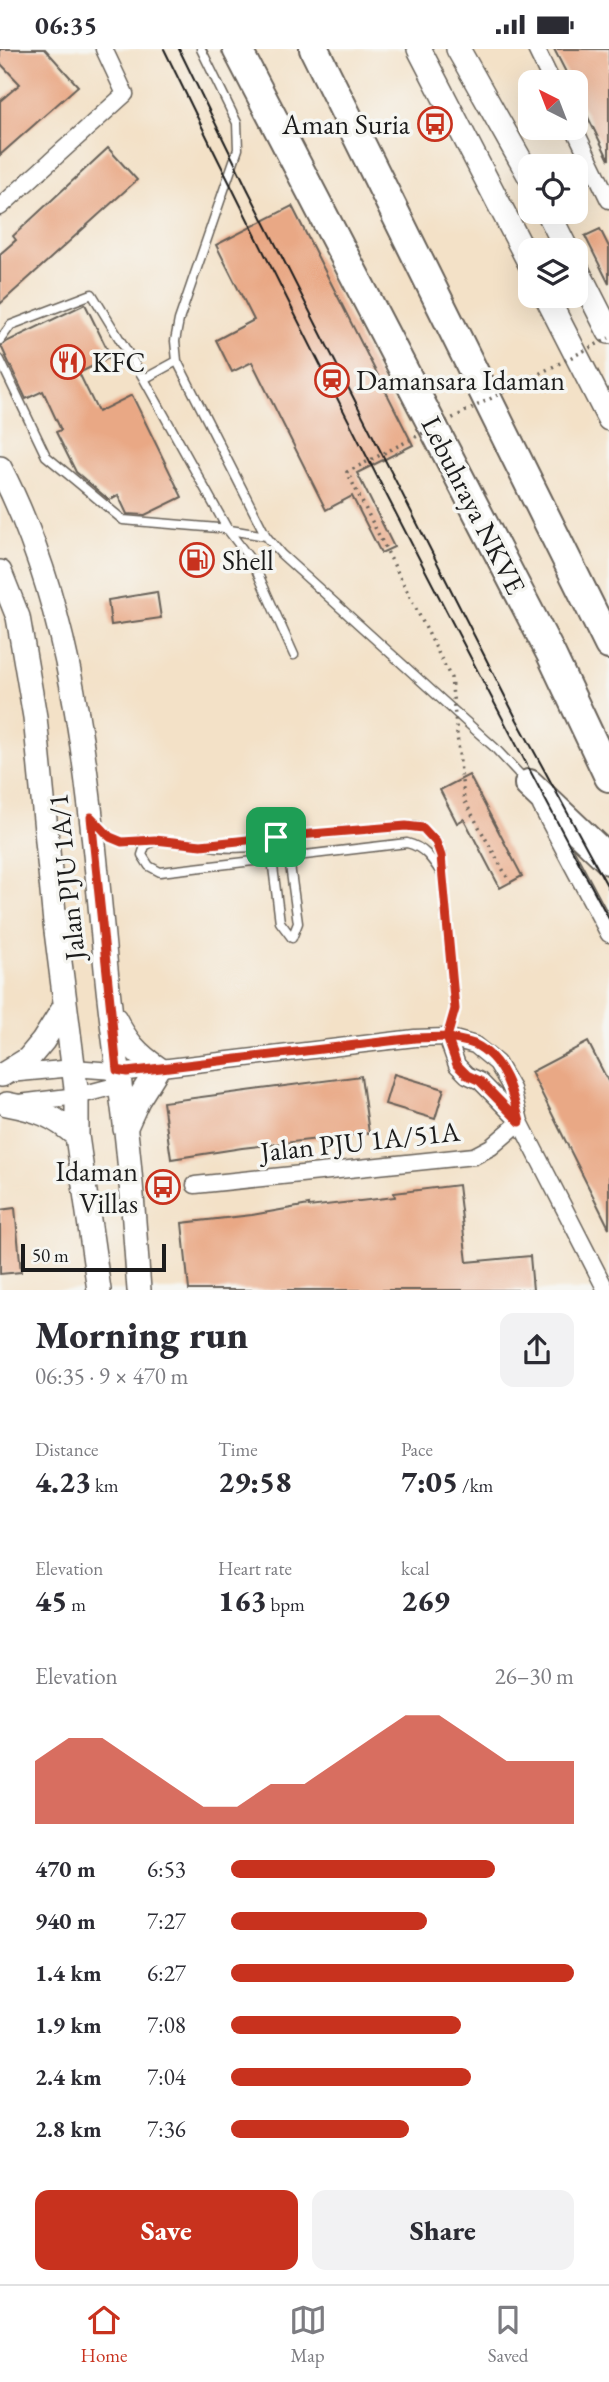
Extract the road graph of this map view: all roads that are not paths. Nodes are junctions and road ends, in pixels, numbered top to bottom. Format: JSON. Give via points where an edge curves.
{"nodes":[{"id":1,"x":104,"y":49,"type":"edge"},
{"id":2,"x":201,"y":49,"type":"edge"},
{"id":3,"x":237,"y":49,"type":"edge"},
{"id":4,"x":314,"y":49,"type":"edge"},
{"id":5,"x":419,"y":49,"type":"edge"},
{"id":6,"x":458,"y":49,"type":"edge"},
{"id":7,"x":536,"y":49,"type":"edge"},
{"id":8,"x":546,"y":70,"type":"edge"},
{"id":9,"x":580,"y":140,"type":"edge"},
{"id":10,"x":518,"y":156,"type":"edge"},
{"id":11,"x":609,"y":200,"type":"edge"},
{"id":12,"x":0,"y":207,"type":"edge"},
{"id":13,"x":518,"y":241,"type":"edge"},
{"id":14,"x":588,"y":291,"type":"edge"},
{"id":15,"x":552,"y":308,"type":"edge"},
{"id":16,"x":609,"y":332,"type":"edge"},
{"id":17,"x":0,"y":340,"type":"edge"},
{"id":18,"x":0,"y":360,"type":"edge"},
{"id":19,"x":177,"y":361,"type":"junction"},
{"id":20,"x":144,"y":379,"type":"junction"},
{"id":21,"x":609,"y":419,"type":"edge"},
{"id":22,"x":0,"y":468,"type":"edge"},
{"id":23,"x":228,"y":530,"type":"junction"},
{"id":24,"x":266,"y":536,"type":"junction"},
{"id":25,"x":0,"y":572,"type":"edge"},
{"id":26,"x":609,"y":645,"type":"edge"},
{"id":27,"x":294,"y":656,"type":"dead end"},
{"id":28,"x":609,"y":777,"type":"edge"},
{"id":29,"x":529,"y":784,"type":"junction"},
{"id":30,"x":91,"y":817,"type":"junction"},
{"id":31,"x":311,"y":834,"type":"junction"},
{"id":32,"x":155,"y":840,"type":"junction"},
{"id":33,"x":201,"y":845,"type":"junction"},
{"id":34,"x":278,"y":851,"type":"junction"},
{"id":35,"x":289,"y":857,"type":"junction"},
{"id":36,"x":272,"y":859,"type":"junction"},
{"id":37,"x":609,"y":860,"type":"edge"},
{"id":38,"x":442,"y":873,"type":"junction"},
{"id":39,"x":609,"y":934,"type":"edge"},
{"id":40,"x":65,"y":1006,"type":"junction"},
{"id":41,"x":110,"y":1010,"type":"junction"},
{"id":42,"x":447,"y":1037,"type":"junction"},
{"id":43,"x":158,"y":1067,"type":"junction"},
{"id":44,"x":73,"y":1068,"type":"junction"},
{"id":45,"x":1,"y":1075,"type":"edge"},
{"id":46,"x":121,"y":1076,"type":"junction"},
{"id":47,"x":77,"y":1096,"type":"junction"},
{"id":48,"x":3,"y":1105,"type":"edge"},
{"id":49,"x":520,"y":1122,"type":"junction"},
{"id":50,"x":125,"y":1129,"type":"junction"},
{"id":51,"x":77,"y":1136,"type":"junction"},
{"id":52,"x":195,"y":1185,"type":"dead end"},
{"id":53,"x":99,"y":1290,"type":"edge"},
{"id":54,"x":139,"y":1290,"type":"edge"},
{"id":55,"x":606,"y":1290,"type":"edge"}],
"edges":[{"from":1,"to":12,"type":"street","via":[[125,94]]},
{"from":2,"to":19,"type":"lane","via":[[237,123],[238,149],[182,312],[175,341]]},
{"from":3,"to":28,"type":"highway","name":"Lebuhraya NKVE","via":[[545,641]]},
{"from":4,"to":26,"type":"highway","name":"Lebuhraya NKVE"},
{"from":5,"to":13,"type":"main road"},
{"from":6,"to":10,"type":"main road"},
{"from":7,"to":8,"type":"street"},
{"from":9,"to":11,"type":"street"},
{"from":14,"to":16,"type":"main road"},
{"from":15,"to":21,"type":"main road"},
{"from":17,"to":20,"type":"lane","via":[[11,325],[92,294]]},
{"from":18,"to":23,"type":"lane","via":[[46,456],[123,520]]},
{"from":19,"to":20,"type":"lane"},
{"from":19,"to":24,"type":"lane"},
{"from":20,"to":23,"type":"lane"},
{"from":22,"to":30,"type":"main road","name":"Jalan PJU 1A/1","via":[[50,591]]},
{"from":23,"to":24,"type":"lane"},
{"from":23,"to":27,"type":"lane","via":[[253,563]]},
{"from":24,"to":29,"type":"lane"},
{"from":25,"to":40,"type":"main road","name":"Jalan PJU 1A/1","via":[[18,617],[35,717]]},
{"from":29,"to":37,"type":"highway"},
{"from":29,"to":39,"type":"street"},
{"from":30,"to":32,"type":"lane","via":[[110,837],[122,842]]},
{"from":30,"to":41,"type":"main road","name":"Jalan PJU 1A/1"},
{"from":31,"to":33,"type":"lane"},
{"from":31,"to":34,"type":"lane"},
{"from":31,"to":38,"type":"lane","via":[[423,828],[436,842]]},
{"from":32,"to":33,"type":"lane"},
{"from":32,"to":36,"type":"lane","via":[[145,846],[142,855],[160,872]]},
{"from":33,"to":34,"type":"lane","via":[[265,846]]},
{"from":34,"to":35,"type":"lane"},
{"from":34,"to":36,"type":"lane"},
{"from":35,"to":36,"type":"lane"},
{"from":35,"to":36,"type":"lane","via":[[298,923],[292,938],[280,922]]},
{"from":35,"to":38,"type":"lane","via":[[407,843],[428,854]]},
{"from":38,"to":42,"type":"lane","via":[[455,1009]]},
{"from":40,"to":44,"type":"main road","name":"Jalan PJU 1A/1"},
{"from":40,"to":45,"type":"main road","via":[[28,1059]]},
{"from":41,"to":43,"type":"main road","via":[[126,1041]]},
{"from":41,"to":46,"type":"main road","name":"Jalan PJU 1A/1"},
{"from":42,"to":43,"type":"street"},
{"from":42,"to":49,"type":"street","via":[[457,1065],[480,1081]]},
{"from":42,"to":49,"type":"street","via":[[475,1045],[497,1063],[512,1089]]},
{"from":43,"to":46,"type":"street"},
{"from":43,"to":50,"type":"main road"},
{"from":44,"to":45,"type":"street"},
{"from":44,"to":46,"type":"street"},
{"from":44,"to":47,"type":"main road","name":"Jalan PJU 1A/1"},
{"from":46,"to":47,"type":"street"},
{"from":46,"to":50,"type":"main road","name":"Jalan PJU 1A/1"},
{"from":47,"to":48,"type":"street"},
{"from":47,"to":51,"type":"main road","name":"Jalan PJU 1A/1"},
{"from":48,"to":51,"type":"main road","via":[[39,1110]]},
{"from":49,"to":52,"type":"street","name":"Jalan PJU 1A/51A","via":[[474,1156]]},
{"from":49,"to":55,"type":"street"},
{"from":50,"to":54,"type":"main road","name":"Jalan PJU 1A/1"},
{"from":51,"to":53,"type":"main road","name":"Jalan PJU 1A/1"}]}
